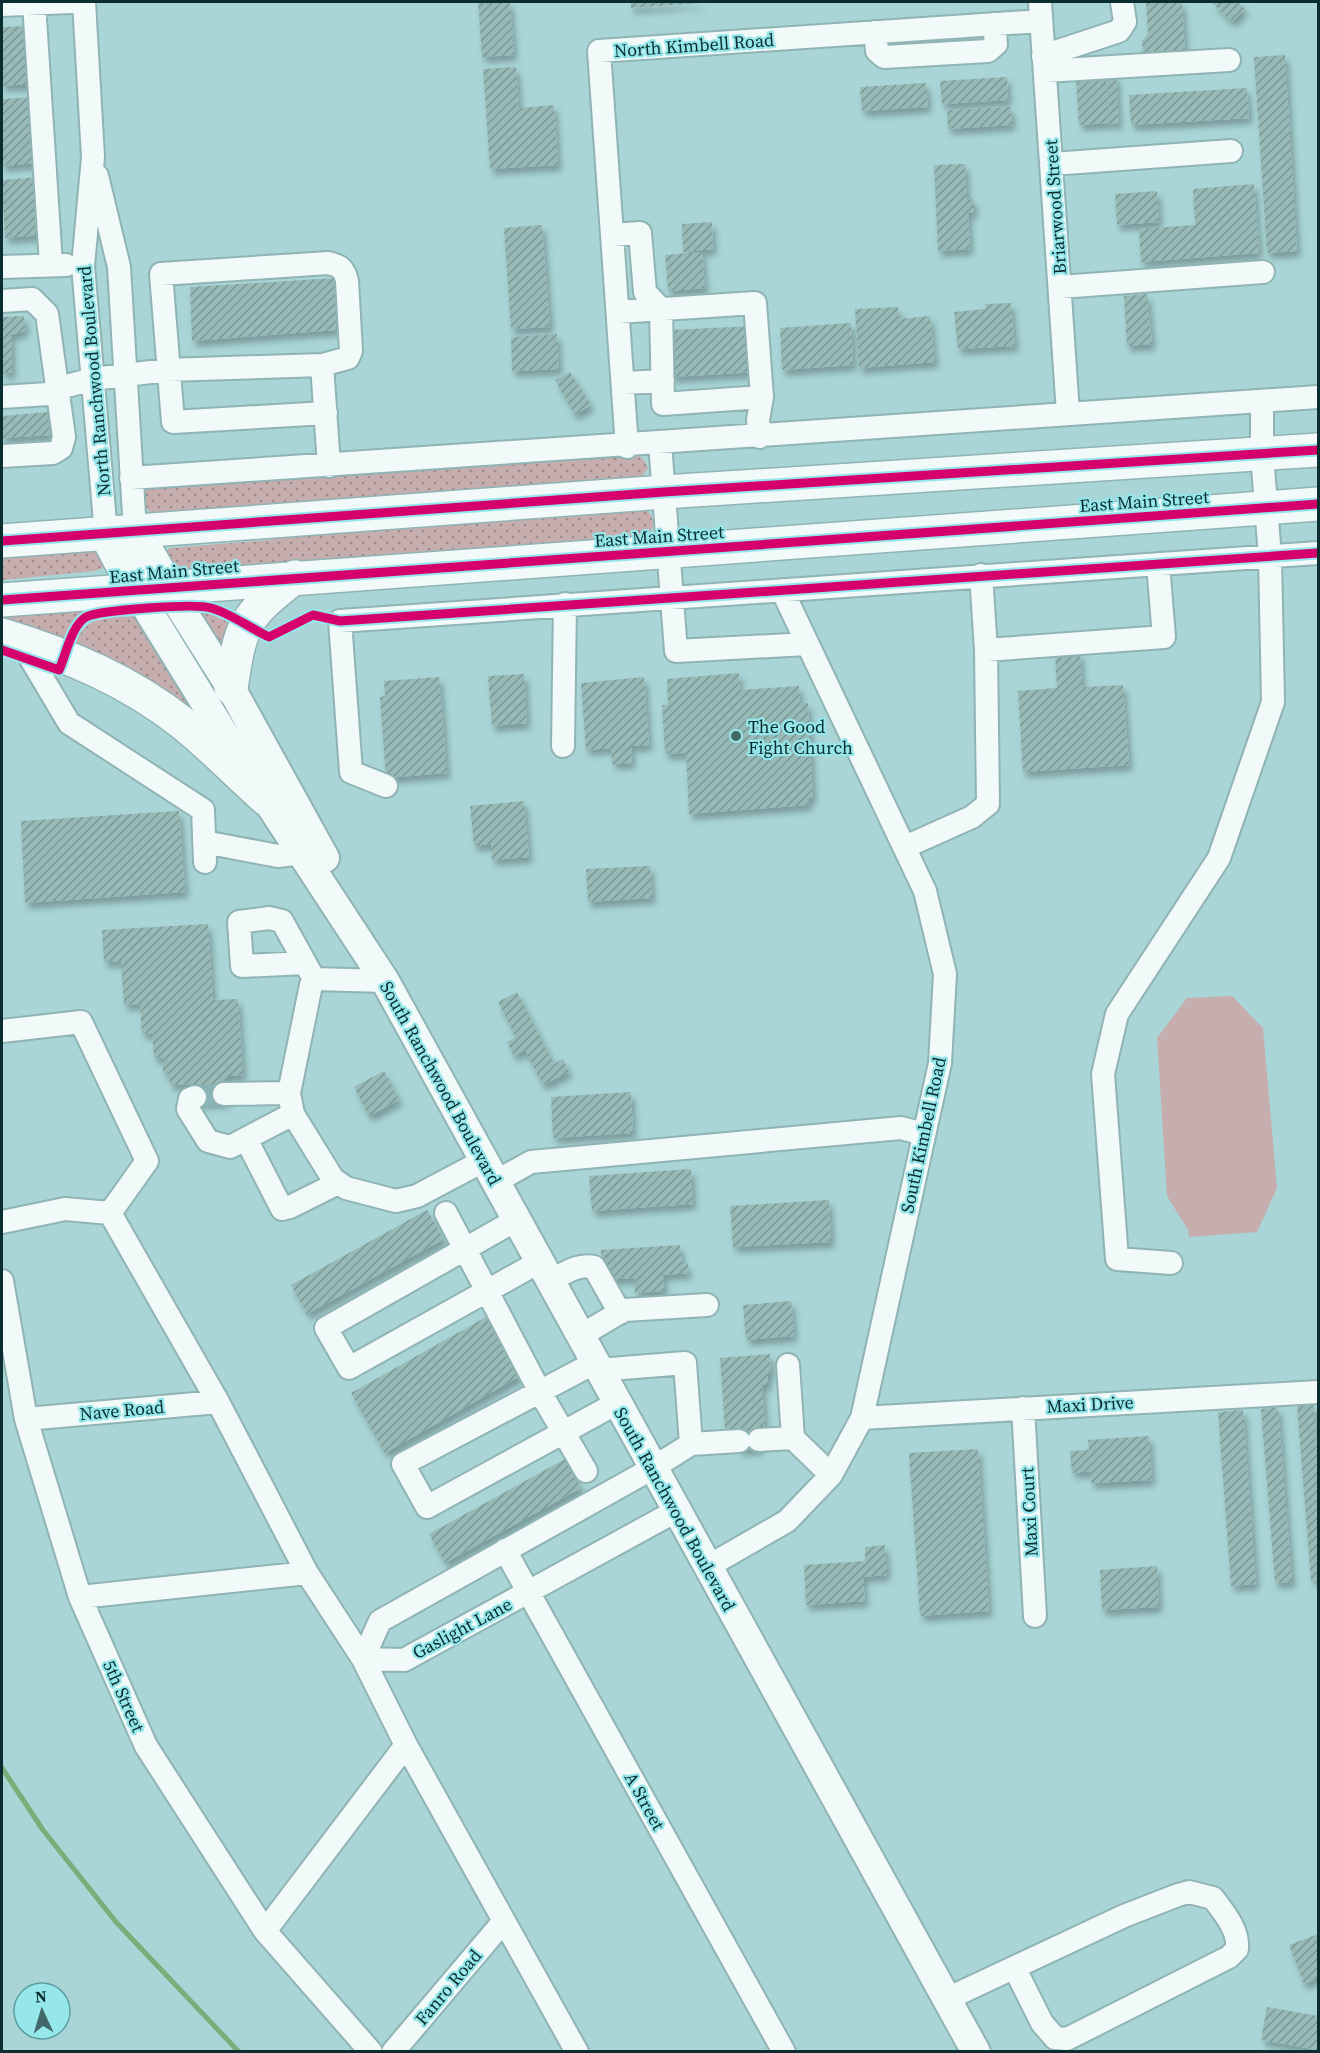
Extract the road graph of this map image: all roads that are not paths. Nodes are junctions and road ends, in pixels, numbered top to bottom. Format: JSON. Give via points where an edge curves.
{"nodes":[{"id":1,"x":71,"y":2,"type":"edge"},
{"id":2,"x":84,"y":2,"type":"edge"},
{"id":3,"x":1122,"y":2,"type":"edge"},
{"id":4,"x":34,"y":3,"type":"junction"},
{"id":5,"x":2,"y":5,"type":"edge"},
{"id":6,"x":1041,"y":11,"type":"edge"},
{"id":7,"x":1229,"y":60,"type":"dead end"},
{"id":8,"x":1044,"y":63,"type":"junction"},
{"id":9,"x":1231,"y":151,"type":"dead end"},
{"id":10,"x":93,"y":157,"type":"junction"},
{"id":11,"x":1052,"y":164,"type":"junction"},
{"id":12,"x":612,"y":236,"type":"junction"},
{"id":13,"x":51,"y":264,"type":"junction"},
{"id":14,"x":643,"y":265,"type":"junction"},
{"id":15,"x":2,"y":267,"type":"edge"},
{"id":16,"x":614,"y":267,"type":"junction"},
{"id":17,"x":83,"y":272,"type":"junction"},
{"id":18,"x":1263,"y":272,"type":"dead end"},
{"id":19,"x":119,"y":275,"type":"junction"},
{"id":20,"x":1060,"y":287,"type":"junction"},
{"id":21,"x":2,"y":301,"type":"edge"},
{"id":22,"x":661,"y":309,"type":"junction"},
{"id":23,"x":618,"y":312,"type":"junction"},
{"id":24,"x":322,"y":364,"type":"junction"},
{"id":25,"x":167,"y":370,"type":"junction"},
{"id":26,"x":125,"y":374,"type":"junction"},
{"id":27,"x":93,"y":379,"type":"junction"},
{"id":28,"x":663,"y":381,"type":"junction"},
{"id":29,"x":623,"y":383,"type":"junction"},
{"id":30,"x":59,"y":388,"type":"junction"},
{"id":31,"x":2,"y":397,"type":"edge"},
{"id":32,"x":762,"y":397,"type":"junction"},
{"id":33,"x":1318,"y":397,"type":"edge"},
{"id":34,"x":1262,"y":401,"type":"junction"},
{"id":35,"x":674,"y":403,"type":"junction"},
{"id":36,"x":326,"y":413,"type":"junction"},
{"id":37,"x":1068,"y":413,"type":"junction"},
{"id":38,"x":760,"y":437,"type":"junction"},
{"id":39,"x":669,"y":442,"type":"junction"},
{"id":40,"x":627,"y":447,"type":"junction"},
{"id":41,"x":1318,"y":450,"type":"edge"},
{"id":42,"x":1262,"y":454,"type":"junction"},
{"id":43,"x":2,"y":456,"type":"edge"},
{"id":44,"x":329,"y":466,"type":"junction"},
{"id":45,"x":131,"y":478,"type":"junction"},
{"id":46,"x":664,"y":492,"type":"junction"},
{"id":47,"x":1318,"y":504,"type":"edge"},
{"id":48,"x":1266,"y":508,"type":"junction"},
{"id":49,"x":120,"y":533,"type":"junction"},
{"id":50,"x":2,"y":541,"type":"edge"},
{"id":51,"x":670,"y":552,"type":"junction"},
{"id":52,"x":1318,"y":553,"type":"edge"},
{"id":53,"x":1270,"y":557,"type":"junction"},
{"id":54,"x":1158,"y":564,"type":"junction"},
{"id":55,"x":981,"y":575,"type":"junction"},
{"id":56,"x":295,"y":577,"type":"junction"},
{"id":57,"x":152,"y":589,"type":"junction"},
{"id":58,"x":782,"y":590,"type":"junction"},
{"id":59,"x":672,"y":596,"type":"junction"},
{"id":60,"x":2,"y":600,"type":"edge"},
{"id":61,"x":565,"y":604,"type":"junction"},
{"id":62,"x":14,"y":639,"type":"edge"},
{"id":63,"x":807,"y":644,"type":"junction"},
{"id":64,"x":986,"y":650,"type":"junction"},
{"id":65,"x":231,"y":688,"type":"junction"},
{"id":66,"x":563,"y":746,"type":"dead end"},
{"id":67,"x":386,"y":786,"type":"dead end"},
{"id":68,"x":266,"y":799,"type":"junction"},
{"id":69,"x":904,"y":847,"type":"junction"},
{"id":70,"x":302,"y":853,"type":"junction"},
{"id":71,"x":380,"y":973,"type":"junction"},
{"id":72,"x":2,"y":1031,"type":"edge"},
{"id":73,"x":224,"y":1094,"type":"tunnel mouth"},
{"id":74,"x":195,"y":1097,"type":"dead end"},
{"id":75,"x":291,"y":1104,"type":"junction"},
{"id":76,"x":924,"y":1134,"type":"junction"},
{"id":77,"x":246,"y":1139,"type":"junction"},
{"id":78,"x":489,"y":1172,"type":"junction"},
{"id":79,"x":338,"y":1183,"type":"junction"},
{"id":80,"x":110,"y":1213,"type":"junction"},
{"id":81,"x":446,"y":1213,"type":"dead end"},
{"id":82,"x":516,"y":1220,"type":"junction"},
{"id":83,"x":2,"y":1222,"type":"edge"},
{"id":84,"x":464,"y":1249,"type":"junction"},
{"id":85,"x":1171,"y":1263,"type":"dead end"},
{"id":86,"x":544,"y":1271,"type":"junction"},
{"id":87,"x":2,"y":1281,"type":"edge"},
{"id":88,"x":486,"y":1292,"type":"junction"},
{"id":89,"x":707,"y":1305,"type":"dead end"},
{"id":90,"x":620,"y":1313,"type":"junction"},
{"id":91,"x":580,"y":1336,"type":"junction"},
{"id":92,"x":788,"y":1365,"type":"dead end"},
{"id":93,"x":596,"y":1366,"type":"junction"},
{"id":94,"x":540,"y":1392,"type":"junction"},
{"id":95,"x":1318,"y":1392,"type":"edge"},
{"id":96,"x":218,"y":1402,"type":"junction"},
{"id":97,"x":617,"y":1403,"type":"junction"},
{"id":98,"x":1023,"y":1408,"type":"junction"},
{"id":99,"x":862,"y":1418,"type":"junction"},
{"id":100,"x":26,"y":1419,"type":"junction"},
{"id":101,"x":564,"y":1432,"type":"junction"},
{"id":102,"x":793,"y":1438,"type":"junction"},
{"id":103,"x":691,"y":1444,"type":"junction"},
{"id":104,"x":653,"y":1468,"type":"junction"},
{"id":105,"x":586,"y":1471,"type":"dead end"},
{"id":106,"x":831,"y":1474,"type":"junction"},
{"id":107,"x":676,"y":1511,"type":"junction"},
{"id":108,"x":505,"y":1550,"type":"junction"},
{"id":109,"x":707,"y":1568,"type":"junction"},
{"id":110,"x":307,"y":1573,"type":"junction"},
{"id":111,"x":529,"y":1592,"type":"junction"},
{"id":112,"x":80,"y":1597,"type":"junction"},
{"id":113,"x":1035,"y":1616,"type":"dead end"},
{"id":114,"x":363,"y":1659,"type":"junction"},
{"id":115,"x":406,"y":1745,"type":"junction"},
{"id":116,"x":503,"y":1922,"type":"junction"},
{"id":117,"x":265,"y":1931,"type":"junction"},
{"id":118,"x":1015,"y":1969,"type":"junction"},
{"id":119,"x":947,"y":1999,"type":"junction"},
{"id":120,"x":371,"y":2052,"type":"edge"},
{"id":121,"x":393,"y":2052,"type":"edge"},
{"id":122,"x":577,"y":2052,"type":"edge"},
{"id":123,"x":784,"y":2052,"type":"edge"},
{"id":124,"x":976,"y":2052,"type":"edge"}],
"edges":[{"from":1,"to":4,"type":"street"},
{"from":2,"to":10,"type":"street","name":"North Ranchwood Boulevard"},
{"from":3,"to":8,"type":"street","via":[[1125,22],[1119,31]]},
{"from":4,"to":5,"type":"street"},
{"from":4,"to":13,"type":"street"},
{"from":6,"to":8,"type":"street","name":"Briarwood Street"},
{"from":6,"to":12,"type":"street","name":"North Kimbell Road","via":[[994,24],[599,51]]},
{"from":7,"to":8,"type":"street"},
{"from":8,"to":11,"type":"street","name":"Briarwood Street"},
{"from":9,"to":11,"type":"street"},
{"from":10,"to":17,"type":"street","name":"North Ranchwood Boulevard"},
{"from":10,"to":19,"type":"street","name":"North Ranchwood Boulevard"},
{"from":11,"to":20,"type":"street","name":"Briarwood Street"},
{"from":12,"to":14,"type":"street","via":[[640,233]]},
{"from":12,"to":16,"type":"street","name":"North Kimbell Road"},
{"from":13,"to":15,"type":"street"},
{"from":13,"to":17,"type":"street"},
{"from":14,"to":16,"type":"street"},
{"from":14,"to":22,"type":"street","via":[[645,292]]},
{"from":16,"to":23,"type":"street","name":"North Kimbell Road"},
{"from":17,"to":19,"type":"street"},
{"from":17,"to":27,"type":"street","name":"North Ranchwood Boulevard"},
{"from":18,"to":20,"type":"street"},
{"from":19,"to":26,"type":"street","name":"North Ranchwood Boulevard"},
{"from":20,"to":37,"type":"street","name":"Briarwood Street"},
{"from":21,"to":30,"type":"street","via":[[32,299],[47,314]]},
{"from":22,"to":23,"type":"street"},
{"from":22,"to":28,"type":"street"},
{"from":22,"to":32,"type":"street","via":[[755,303]]},
{"from":23,"to":29,"type":"street","name":"North Kimbell Road"},
{"from":24,"to":25,"type":"street"},
{"from":24,"to":25,"type":"street","via":[[348,358],[351,351],[347,281],[344,270],[328,263],[161,274]]},
{"from":24,"to":36,"type":"street"},
{"from":25,"to":26,"type":"street"},
{"from":25,"to":36,"type":"street","via":[[173,422]]},
{"from":26,"to":27,"type":"street"},
{"from":26,"to":45,"type":"street","name":"North Ranchwood Boulevard"},
{"from":27,"to":30,"type":"street"},
{"from":27,"to":49,"type":"street","name":"North Ranchwood Boulevard"},
{"from":28,"to":29,"type":"street"},
{"from":28,"to":35,"type":"street","via":[[663,404]]},
{"from":29,"to":40,"type":"street","name":"North Kimbell Road"},
{"from":30,"to":31,"type":"street","via":[[48,394]]},
{"from":30,"to":43,"type":"street","via":[[64,437],[61,448],[53,453]]},
{"from":32,"to":35,"type":"street"},
{"from":32,"to":38,"type":"street"},
{"from":33,"to":34,"type":"street"},
{"from":34,"to":37,"type":"street"},
{"from":34,"to":42,"type":"street"},
{"from":35,"to":39,"type":"street"},
{"from":36,"to":44,"type":"street"},
{"from":37,"to":38,"type":"street"},
{"from":38,"to":39,"type":"street"},
{"from":39,"to":40,"type":"street"},
{"from":39,"to":46,"type":"street"},
{"from":40,"to":44,"type":"street"},
{"from":41,"to":42,"type":"highway"},
{"from":42,"to":46,"type":"highway"},
{"from":42,"to":48,"type":"street"},
{"from":44,"to":45,"type":"street"},
{"from":45,"to":49,"type":"street","name":"North Ranchwood Boulevard"},
{"from":46,"to":49,"type":"highway"},
{"from":46,"to":51,"type":"street"},
{"from":47,"to":48,"type":"highway","name":"East Main Street"},
{"from":48,"to":51,"type":"highway","name":"East Main Street"},
{"from":48,"to":53,"type":"street"},
{"from":49,"to":50,"type":"highway"},
{"from":49,"to":57,"type":"highway"},
{"from":51,"to":56,"type":"highway","name":"East Main Street"},
{"from":51,"to":59,"type":"street"},
{"from":52,"to":53,"type":"street"},
{"from":53,"to":54,"type":"street"},
{"from":53,"to":85,"type":"street","via":[[1273,702],[1219,858],[1117,1014],[1103,1074],[1117,1259]]},
{"from":54,"to":55,"type":"street"},
{"from":54,"to":64,"type":"street","via":[[1164,637]]},
{"from":55,"to":58,"type":"street"},
{"from":55,"to":64,"type":"street"},
{"from":56,"to":57,"type":"highway","name":"East Main Street"},
{"from":56,"to":65,"type":"highway","via":[[261,604],[244,626]]},
{"from":57,"to":60,"type":"highway","name":"East Main Street"},
{"from":57,"to":65,"type":"main road","name":"South Ranchwood Boulevard"},
{"from":57,"to":68,"type":"main road","name":"South Ranchwood Boulevard"},
{"from":58,"to":59,"type":"street"},
{"from":58,"to":63,"type":"street","name":"South Kimbell Road"},
{"from":59,"to":61,"type":"street"},
{"from":59,"to":63,"type":"street","via":[[676,651]]},
{"from":61,"to":66,"type":"street"},
{"from":61,"to":67,"type":"street","via":[[340,621],[351,772]]},
{"from":62,"to":68,"type":"highway","via":[[66,655],[153,702]]},
{"from":62,"to":70,"type":"street","via":[[31,659],[69,723],[203,810],[204,852],[278,856]]},
{"from":63,"to":69,"type":"street","name":"South Kimbell Road"},
{"from":64,"to":69,"type":"street","via":[[988,804],[972,817]]},
{"from":65,"to":71,"type":"main road","name":"South Ranchwood Boulevard","via":[[339,884]]},
{"from":68,"to":70,"type":"main road","name":"South Ranchwood Boulevard"},
{"from":69,"to":76,"type":"street","name":"South Kimbell Road","via":[[925,891],[945,974],[940,1063]]},
{"from":70,"to":71,"type":"main road","name":"South Ranchwood Boulevard"},
{"from":71,"to":75,"type":"street","via":[[310,971]]},
{"from":71,"to":78,"type":"main road","name":"South Ranchwood Boulevard"},
{"from":72,"to":80,"type":"street","via":[[81,1022],[147,1161]]},
{"from":73,"to":75,"type":"street"},
{"from":74,"to":77,"type":"street","via":[[190,1099],[188,1109],[207,1141],[230,1147]]},
{"from":75,"to":77,"type":"street"},
{"from":75,"to":79,"type":"street"},
{"from":76,"to":78,"type":"street","via":[[901,1128],[531,1162]]},
{"from":76,"to":99,"type":"street","name":"South Kimbell Road"},
{"from":77,"to":79,"type":"street","via":[[282,1209]]},
{"from":78,"to":79,"type":"street","via":[[396,1201]]},
{"from":78,"to":82,"type":"main road","name":"South Ranchwood Boulevard"},
{"from":80,"to":83,"type":"street","via":[[65,1209]]},
{"from":80,"to":96,"type":"street"},
{"from":81,"to":84,"type":"street"},
{"from":82,"to":84,"type":"street"},
{"from":82,"to":86,"type":"main road","name":"South Ranchwood Boulevard"},
{"from":84,"to":88,"type":"street"},
{"from":84,"to":88,"type":"street","via":[[326,1328],[349,1368]]},
{"from":86,"to":88,"type":"street"},
{"from":86,"to":90,"type":"street","via":[[586,1264],[594,1267]]},
{"from":86,"to":91,"type":"main road","name":"South Ranchwood Boulevard"},
{"from":87,"to":100,"type":"street","name":"5th Street"},
{"from":88,"to":94,"type":"street"},
{"from":89,"to":90,"type":"street"},
{"from":90,"to":91,"type":"street"},
{"from":91,"to":93,"type":"main road","name":"South Ranchwood Boulevard"},
{"from":92,"to":102,"type":"street"},
{"from":93,"to":94,"type":"street"},
{"from":93,"to":97,"type":"main road","name":"South Ranchwood Boulevard"},
{"from":93,"to":103,"type":"street","via":[[685,1363]]},
{"from":94,"to":101,"type":"street"},
{"from":94,"to":101,"type":"street","via":[[403,1464],[427,1507]]},
{"from":95,"to":98,"type":"street","name":"Maxi Drive"},
{"from":96,"to":100,"type":"street","name":"Nave Road"},
{"from":96,"to":110,"type":"street"},
{"from":97,"to":101,"type":"street"},
{"from":97,"to":104,"type":"main road","name":"South Ranchwood Boulevard"},
{"from":98,"to":99,"type":"street","name":"Maxi Drive"},
{"from":98,"to":113,"type":"street","name":"Maxi Court"},
{"from":99,"to":106,"type":"street","name":"South Kimbell Road"},
{"from":100,"to":112,"type":"street","name":"5th Street"},
{"from":101,"to":105,"type":"street"},
{"from":102,"to":103,"type":"street"},
{"from":102,"to":106,"type":"street"},
{"from":103,"to":104,"type":"street"},
{"from":104,"to":107,"type":"main road","name":"South Ranchwood Boulevard"},
{"from":104,"to":108,"type":"street"},
{"from":106,"to":109,"type":"street","name":"South Kimbell Road","via":[[787,1521]]},
{"from":107,"to":109,"type":"main road","name":"South Ranchwood Boulevard"},
{"from":107,"to":111,"type":"street","name":"Gaslight Lane"},
{"from":108,"to":111,"type":"street","name":"A Street"},
{"from":108,"to":114,"type":"street","via":[[380,1621]]},
{"from":109,"to":119,"type":"main road","name":"South Ranchwood Boulevard"},
{"from":110,"to":112,"type":"street"},
{"from":110,"to":114,"type":"street"},
{"from":111,"to":114,"type":"street","name":"Gaslight Lane","via":[[404,1660]]},
{"from":111,"to":123,"type":"street","name":"A Street"},
{"from":112,"to":117,"type":"street","name":"5th Street","via":[[146,1746]]},
{"from":114,"to":115,"type":"street"},
{"from":115,"to":116,"type":"street"},
{"from":115,"to":117,"type":"street"},
{"from":116,"to":121,"type":"street","name":"Fanro Road"},
{"from":116,"to":122,"type":"street"},
{"from":117,"to":120,"type":"street","name":"5th Street"},
{"from":118,"to":118,"type":"street","via":[[1124,1916],[1189,1892],[1214,1898],[1238,1942],[1238,1949],[1229,1957],[1067,2039],[1055,2038],[1042,2023]]},
{"from":118,"to":119,"type":"street"},
{"from":119,"to":124,"type":"main road","name":"South Ranchwood Boulevard"}]}
